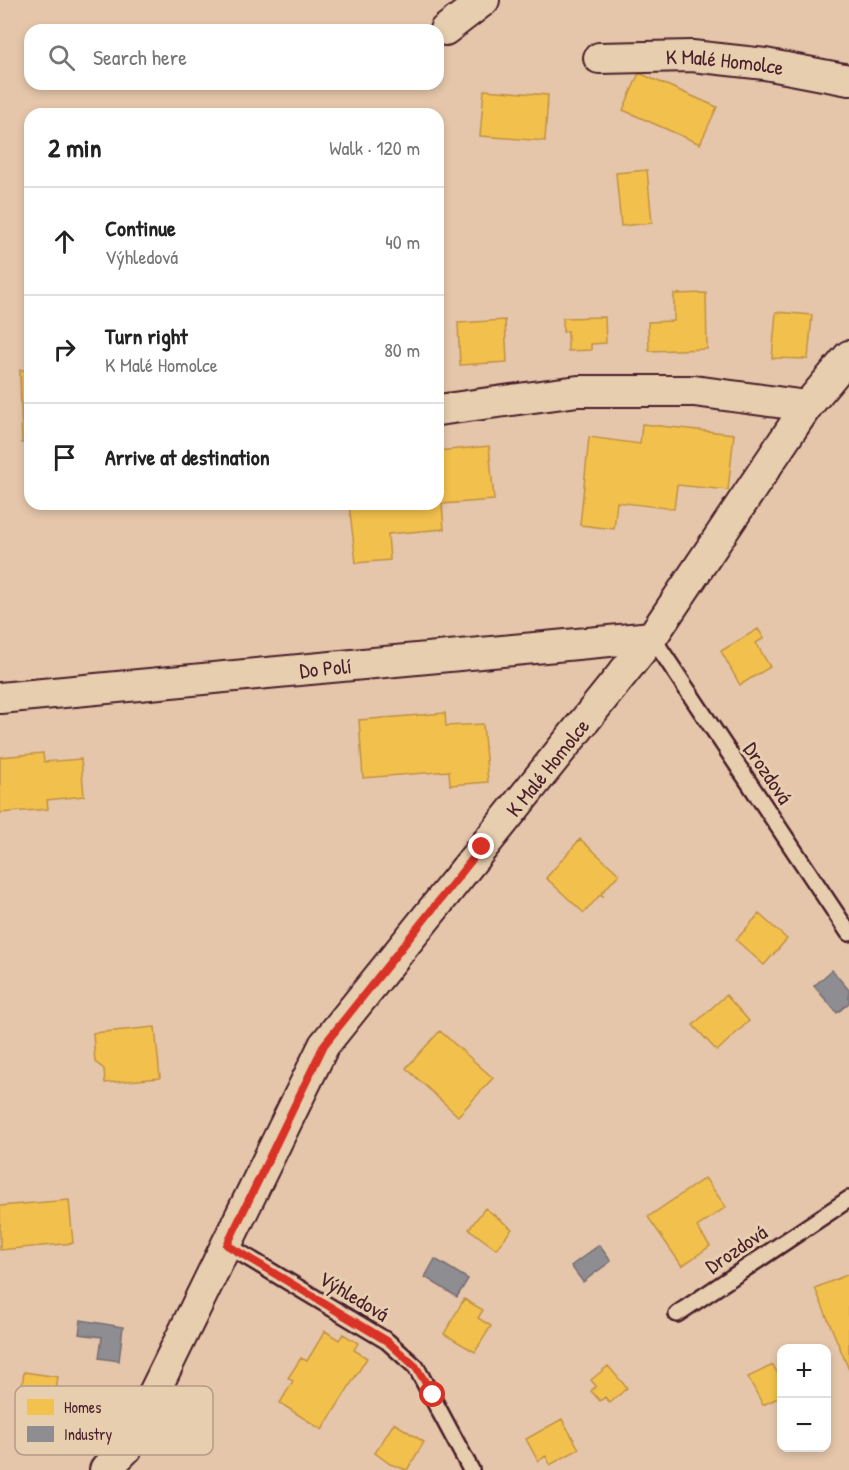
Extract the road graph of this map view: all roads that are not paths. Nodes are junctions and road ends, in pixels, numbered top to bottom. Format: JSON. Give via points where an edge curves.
{"nodes":[{"id":1,"x":483,"y":0,"type":"edge"},
{"id":2,"x":445,"y":30,"type":"dead end"},
{"id":3,"x":599,"y":58,"type":"dead end"},
{"id":4,"x":849,"y":80,"type":"edge"},
{"id":5,"x":849,"y":356,"type":"edge"},
{"id":6,"x":807,"y":406,"type":"junction"},
{"id":7,"x":444,"y":409,"type":"edge"},
{"id":8,"x":652,"y":637,"type":"junction"},
{"id":9,"x":0,"y":698,"type":"edge"},
{"id":10,"x":849,"y":933,"type":"edge"},
{"id":11,"x":849,"y":1199,"type":"edge"},
{"id":12,"x":227,"y":1245,"type":"junction"},
{"id":13,"x":677,"y":1314,"type":"dead end"},
{"id":14,"x":158,"y":1386,"type":"edge"},
{"id":15,"x":120,"y":1455,"type":"edge"},
{"id":16,"x":105,"y":1470,"type":"edge"},
{"id":17,"x":471,"y":1470,"type":"edge"}],
"edges":[{"from":1,"to":2,"type":"street"},
{"from":3,"to":4,"type":"street","name":"K Malé Homolce","via":[[692,56],[765,64]]},
{"from":5,"to":6,"type":"street","name":"K Malé Homolce"},
{"from":6,"to":7,"type":"street","via":[[694,391],[578,391]]},
{"from":6,"to":8,"type":"street","name":"K Malé Homolce"},
{"from":8,"to":9,"type":"street","name":"Do Polí"},
{"from":8,"to":10,"type":"lane","name":"Drozdová"},
{"from":8,"to":12,"type":"street","name":"K Malé Homolce","via":[[324,1045]]},
{"from":11,"to":13,"type":"lane","name":"Drozdová"},
{"from":12,"to":14,"type":"street","name":"K Malé Homolce"},
{"from":12,"to":17,"type":"lane","name":"Výhledová","via":[[387,1341],[409,1361],[433,1395]]},
{"from":15,"to":16,"type":"street","name":"K Malé Homolce"}]}
